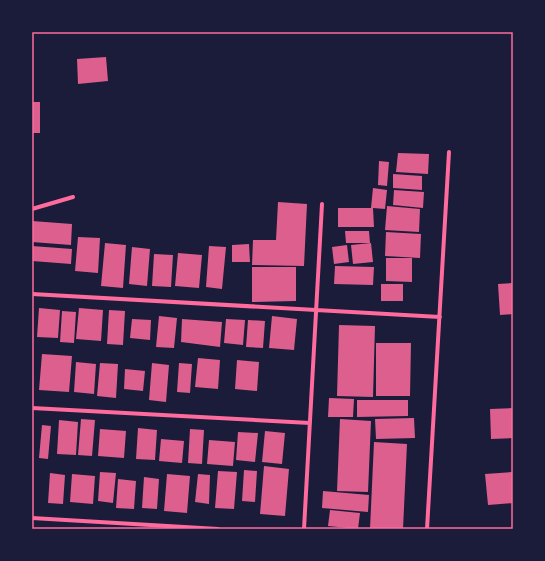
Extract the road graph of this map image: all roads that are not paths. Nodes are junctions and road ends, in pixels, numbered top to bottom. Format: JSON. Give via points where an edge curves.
{"nodes":[{"id":1,"x":449,"y":152,"type":"dead end"},
{"id":2,"x":73,"y":197,"type":"dead end"},
{"id":3,"x":322,"y":204,"type":"dead end"},
{"id":4,"x":32,"y":209,"type":"edge"},
{"id":5,"x":32,"y":294,"type":"edge"},
{"id":6,"x":316,"y":310,"type":"junction"},
{"id":7,"x":440,"y":317,"type":"junction"},
{"id":8,"x":32,"y":408,"type":"edge"},
{"id":9,"x":310,"y":423,"type":"junction"},
{"id":10,"x":32,"y":518,"type":"edge"},
{"id":11,"x":218,"y":529,"type":"edge"},
{"id":12,"x":304,"y":529,"type":"edge"},
{"id":13,"x":427,"y":529,"type":"edge"}],
"edges":[{"from":1,"to":7,"type":"street"},
{"from":2,"to":4,"type":"street"},
{"from":3,"to":6,"type":"street"},
{"from":5,"to":6,"type":"street"},
{"from":6,"to":7,"type":"street"},
{"from":6,"to":9,"type":"street"},
{"from":7,"to":13,"type":"street"},
{"from":8,"to":9,"type":"street"},
{"from":9,"to":12,"type":"street"},
{"from":10,"to":11,"type":"street"}]}
